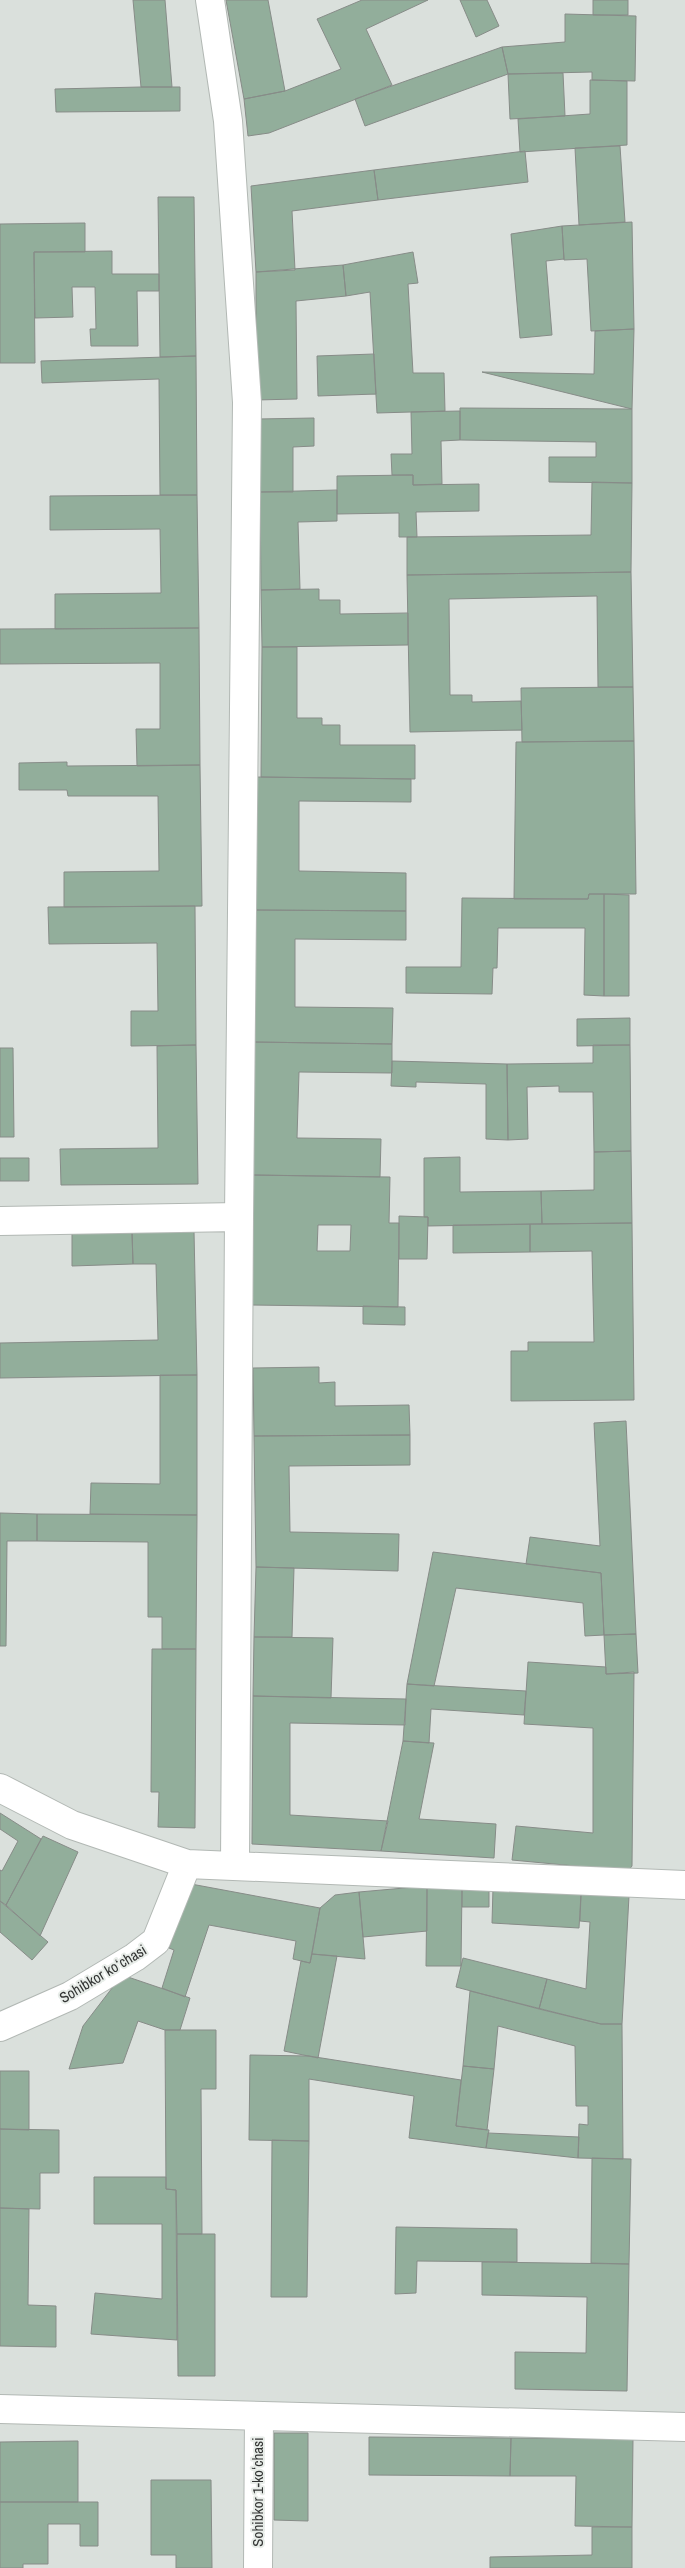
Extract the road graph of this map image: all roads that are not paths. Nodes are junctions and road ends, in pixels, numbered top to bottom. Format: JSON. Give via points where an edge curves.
{"nodes":[{"id":1,"x":210,"y":0,"type":"edge"},
{"id":2,"x":239,"y":1217,"type":"junction"},
{"id":3,"x":0,"y":1221,"type":"edge"},
{"id":4,"x":0,"y":1788,"type":"edge"},
{"id":5,"x":187,"y":1864,"type":"junction"},
{"id":6,"x":236,"y":1864,"type":"junction"},
{"id":7,"x":685,"y":1885,"type":"edge"},
{"id":8,"x":0,"y":2027,"type":"edge"},
{"id":9,"x":0,"y":2410,"type":"edge"},
{"id":10,"x":259,"y":2416,"type":"junction"},
{"id":11,"x":685,"y":2427,"type":"edge"},
{"id":12,"x":258,"y":2568,"type":"edge"}],
"edges":[{"from":1,"to":2,"type":"street","via":[[228,121],[247,402]]},
{"from":2,"to":3,"type":"street"},
{"from":2,"to":6,"type":"street"},
{"from":4,"to":5,"type":"street","via":[[72,1824]]},
{"from":5,"to":6,"type":"street"},
{"from":5,"to":8,"type":"street","name":"Sohibkor koʻchasi","via":[[156,1941],[70,1996]]},
{"from":6,"to":7,"type":"street"},
{"from":9,"to":10,"type":"street"},
{"from":10,"to":11,"type":"street"},
{"from":10,"to":12,"type":"street","name":"Sohibkor 1-koʻchasi"}]}
